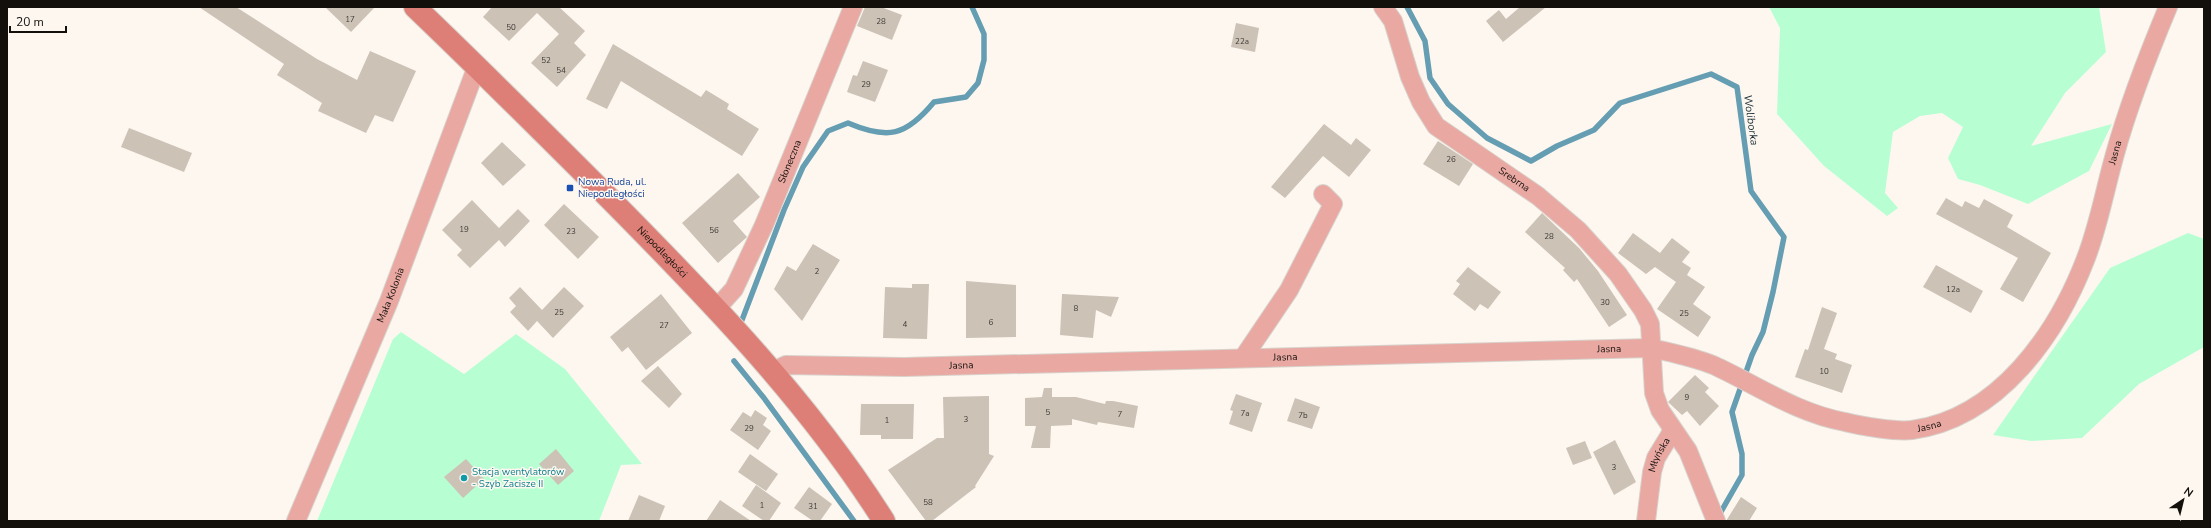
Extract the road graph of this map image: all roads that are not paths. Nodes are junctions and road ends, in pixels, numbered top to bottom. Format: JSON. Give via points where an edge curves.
{"nodes":[{"id":1,"x":415,"y":7,"type":"edge"},
{"id":2,"x":852,"y":7,"type":"edge"},
{"id":3,"x":1384,"y":7,"type":"edge"},
{"id":4,"x":2168,"y":7,"type":"edge"},
{"id":5,"x":477,"y":66,"type":"junction"},
{"id":6,"x":1323,"y":194,"type":"dead end"},
{"id":7,"x":716,"y":309,"type":"junction"},
{"id":8,"x":1651,"y":348,"type":"junction"},
{"id":9,"x":1243,"y":358,"type":"junction"},
{"id":10,"x":772,"y":372,"type":"junction"},
{"id":11,"x":1673,"y":430,"type":"junction"},
{"id":12,"x":1713,"y":514,"type":"edge"},
{"id":13,"x":296,"y":521,"type":"edge"},
{"id":14,"x":884,"y":521,"type":"edge"},
{"id":15,"x":1646,"y":521,"type":"edge"}],
"edges":[{"from":1,"to":5,"type":"street","name":"Niepodległości"},
{"from":2,"to":7,"type":"street","name":"Słoneczna","via":[[764,225],[734,289]]},
{"from":3,"to":8,"type":"street","name":"Srebrna","via":[[1393,21],[1410,77],[1421,102],[1436,126],[1538,196],[1578,230],[1618,274],[1643,310],[1650,324]]},
{"from":4,"to":8,"type":"street","name":"Jasna","via":[[2139,77],[2115,154],[2095,232],[2078,277],[2062,311],[2026,361],[1982,403],[1946,422],[1910,430],[1844,422],[1793,406],[1694,358]]},
{"from":5,"to":7,"type":"street","name":"Niepodległości"},
{"from":5,"to":13,"type":"street","name":"Mała Kolonia","via":[[389,301]]},
{"from":6,"to":9,"type":"street","via":[[1333,204],[1289,290]]},
{"from":7,"to":10,"type":"street","name":"Niepodległości"},
{"from":8,"to":9,"type":"street","name":"Jasna"},
{"from":8,"to":11,"type":"street","name":"Młyńska","via":[[1654,392],[1660,410]]},
{"from":9,"to":10,"type":"street","name":"Jasna","via":[[912,367],[786,365]]},
{"from":10,"to":14,"type":"street","name":"Niepodległości","via":[[836,449]]},
{"from":11,"to":12,"type":"street","via":[[1688,451]]},
{"from":11,"to":15,"type":"street","name":"Młyńska","via":[[1656,458]]}]}
